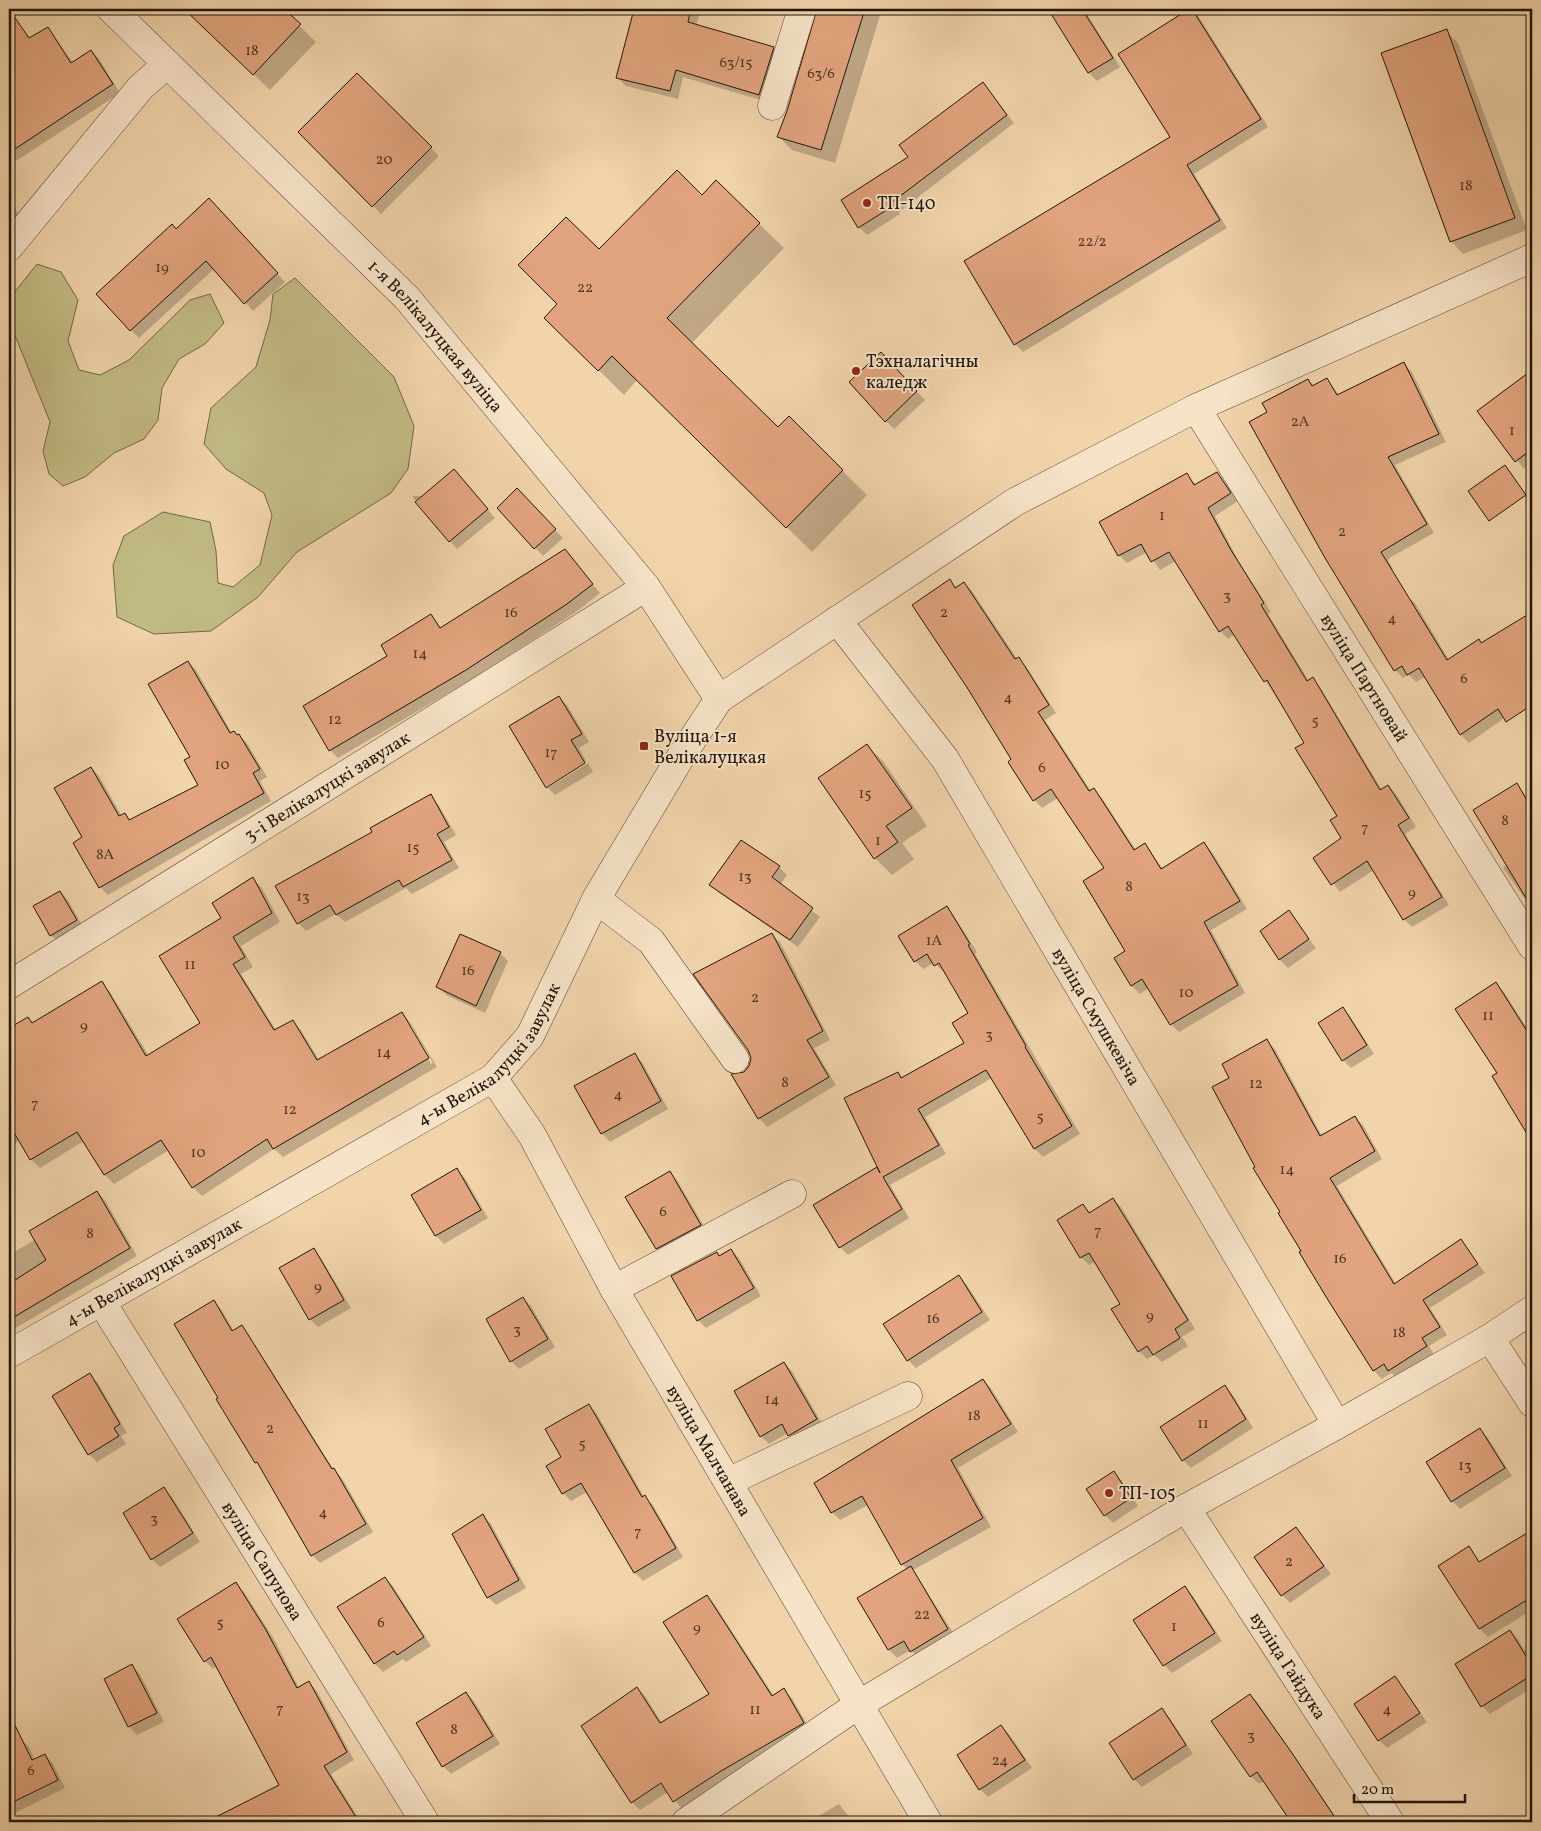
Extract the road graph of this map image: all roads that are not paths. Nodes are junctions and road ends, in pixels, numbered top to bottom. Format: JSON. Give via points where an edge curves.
{"nodes":[{"id":1,"x":111,"y":9,"type":"edge"},
{"id":2,"x":802,"y":9,"type":"edge"},
{"id":3,"x":167,"y":64,"type":"junction"},
{"id":4,"x":772,"y":106,"type":"dead end"},
{"id":5,"x":9,"y":247,"type":"edge"},
{"id":6,"x":1529,"y":267,"type":"edge"},
{"id":7,"x":1196,"y":408,"type":"junction"},
{"id":8,"x":646,"y":587,"type":"junction"},
{"id":9,"x":837,"y":620,"type":"junction"},
{"id":10,"x":719,"y":699,"type":"junction"},
{"id":11,"x":596,"y":899,"type":"junction"},
{"id":12,"x":1532,"y":946,"type":"edge"},
{"id":13,"x":9,"y":985,"type":"edge"},
{"id":14,"x":735,"y":1059,"type":"dead end"},
{"id":15,"x":493,"y":1078,"type":"junction"},
{"id":16,"x":792,"y":1194,"type":"dead end"},
{"id":17,"x":614,"y":1289,"type":"junction"},
{"id":18,"x":101,"y":1301,"type":"junction"},
{"id":19,"x":1532,"y":1310,"type":"edge"},
{"id":20,"x":1490,"y":1338,"type":"junction"},
{"id":21,"x":9,"y":1354,"type":"edge"},
{"id":22,"x":908,"y":1396,"type":"dead end"},
{"id":23,"x":1532,"y":1403,"type":"edge"},
{"id":24,"x":1337,"y":1425,"type":"junction"},
{"id":25,"x":728,"y":1482,"type":"junction"},
{"id":26,"x":1186,"y":1508,"type":"junction"},
{"id":27,"x":858,"y":1705,"type":"junction"},
{"id":28,"x":425,"y":1822,"type":"edge"},
{"id":29,"x":686,"y":1822,"type":"edge"},
{"id":30,"x":928,"y":1822,"type":"edge"},
{"id":31,"x":1390,"y":1822,"type":"edge"}],
"edges":[{"from":1,"to":3,"type":"street","name":"1-я Велікалуцкая вуліца"},
{"from":2,"to":4,"type":"street"},
{"from":3,"to":5,"type":"street","via":[[140,88]]},
{"from":3,"to":8,"type":"street","name":"1-я Велікалуцкая вуліца","via":[[407,298]]},
{"from":6,"to":7,"type":"street","name":"4-ы Велікалуцкі завулак"},
{"from":7,"to":9,"type":"street","name":"4-ы Велікалуцкі завулак","via":[[1015,502]]},
{"from":7,"to":12,"type":"street","name":"вуліца Партновай"},
{"from":8,"to":10,"type":"street","name":"1-я Велікалуцкая вуліца"},
{"from":8,"to":13,"type":"street","name":"3-і Велікалуцкі завулак"},
{"from":9,"to":10,"type":"street","name":"4-ы Велікалуцкі завулак"},
{"from":9,"to":24,"type":"street","name":"вуліца Смушкевіча","via":[[945,759]]},
{"from":10,"to":11,"type":"street","name":"4-ы Велікалуцкі завулак"},
{"from":11,"to":14,"type":"street","via":[[651,941]]},
{"from":11,"to":15,"type":"street","name":"4-ы Велікалуцкі завулак","via":[[530,1036]]},
{"from":15,"to":17,"type":"street","name":"вуліца Малчанава","via":[[532,1134]]},
{"from":15,"to":18,"type":"street","name":"4-ы Велікалуцкі завулак"},
{"from":16,"to":17,"type":"street"},
{"from":17,"to":25,"type":"street","name":"вуліца Малчанава"},
{"from":18,"to":21,"type":"street","name":"4-ы Велікалуцкі завулак"},
{"from":18,"to":28,"type":"street","name":"вуліца Сапунова"},
{"from":19,"to":20,"type":"street"},
{"from":20,"to":23,"type":"street"},
{"from":20,"to":24,"type":"street"},
{"from":22,"to":25,"type":"street"},
{"from":24,"to":26,"type":"street"},
{"from":25,"to":27,"type":"street","name":"вуліца Малчанава"},
{"from":26,"to":27,"type":"street"},
{"from":26,"to":31,"type":"street","name":"вуліца Гайдука"},
{"from":27,"to":29,"type":"street"},
{"from":27,"to":30,"type":"street","name":"вуліца Малчанава"}]}
